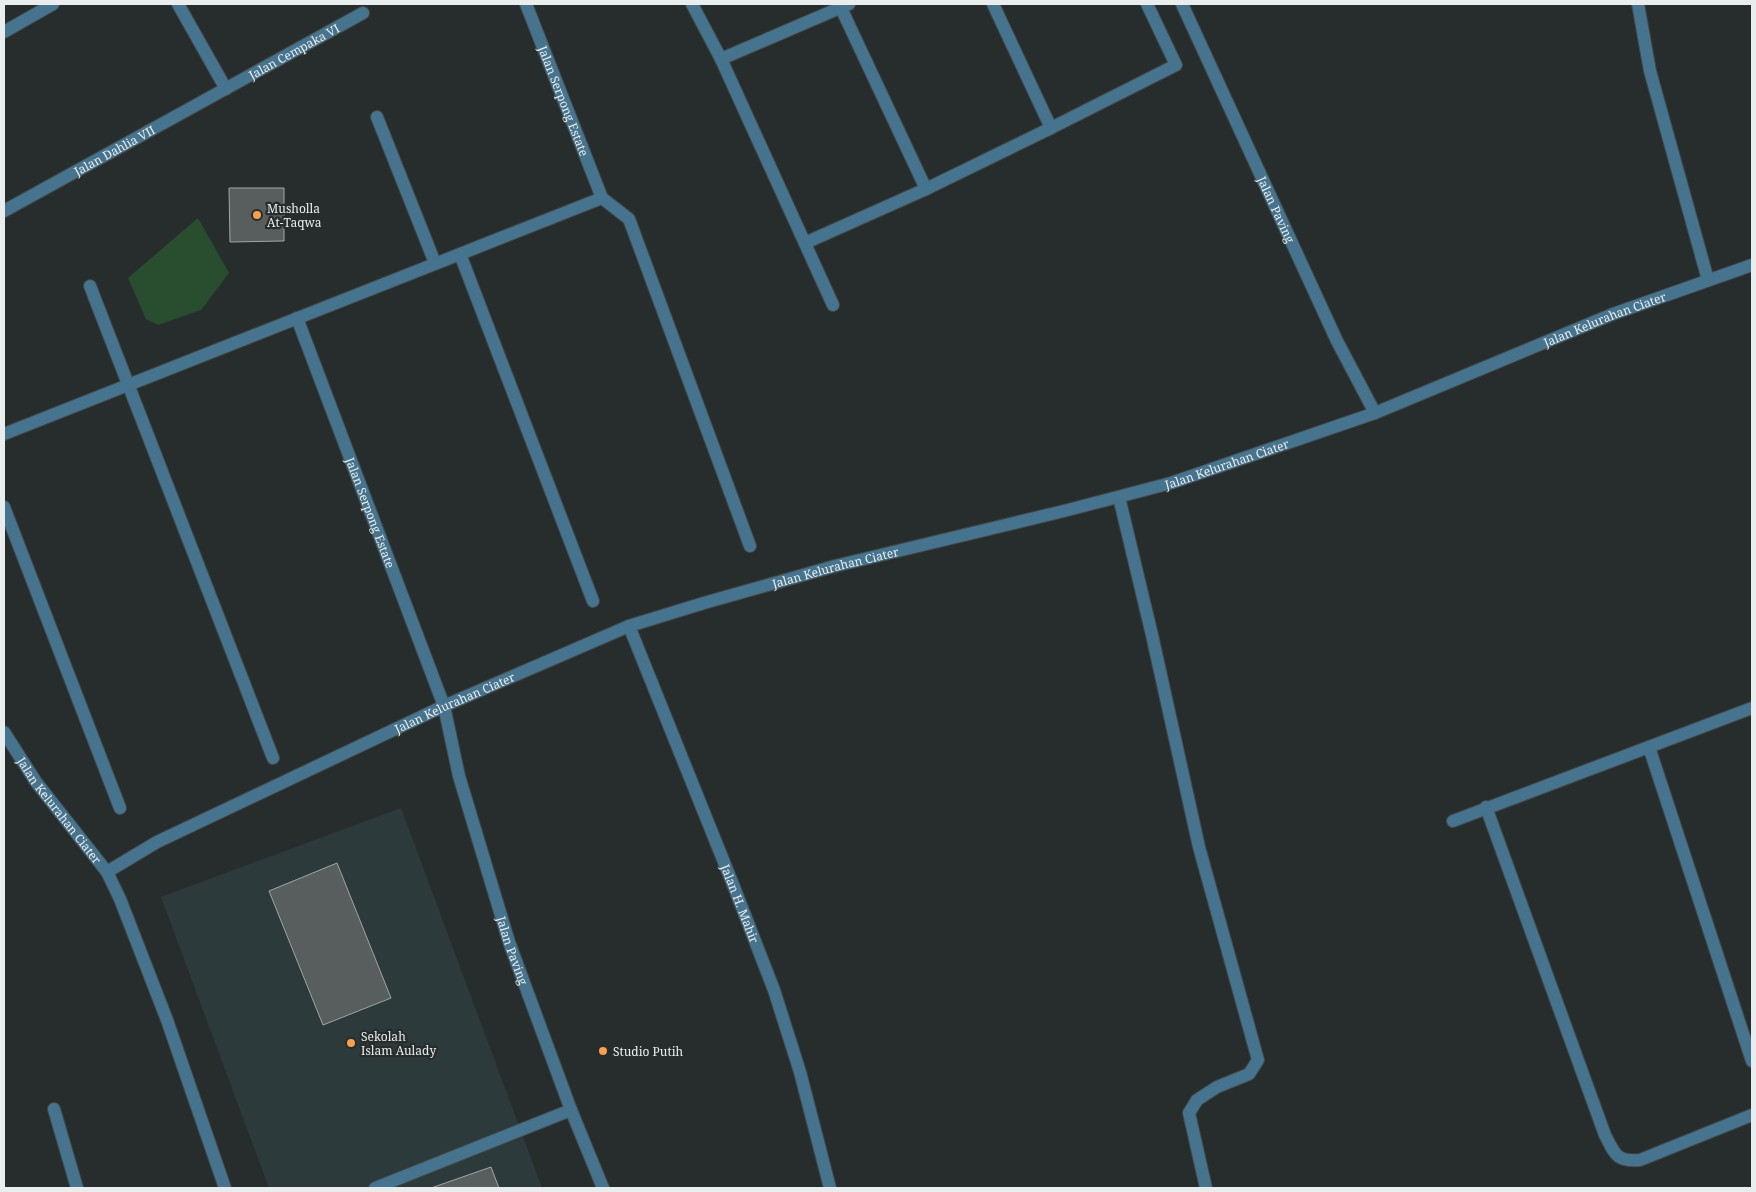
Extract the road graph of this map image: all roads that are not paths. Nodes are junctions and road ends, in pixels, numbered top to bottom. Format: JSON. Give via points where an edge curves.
{"nodes":[{"id":1,"x":53,"y":4,"type":"edge"},
{"id":2,"x":178,"y":4,"type":"edge"},
{"id":3,"x":526,"y":4,"type":"edge"},
{"id":4,"x":692,"y":4,"type":"edge"},
{"id":5,"x":993,"y":4,"type":"edge"},
{"id":6,"x":1147,"y":4,"type":"edge"},
{"id":7,"x":1182,"y":4,"type":"edge"},
{"id":8,"x":1638,"y":4,"type":"edge"},
{"id":9,"x":845,"y":6,"type":"edge"},
{"id":10,"x":363,"y":13,"type":"dead end"},
{"id":11,"x":4,"y":32,"type":"edge"},
{"id":12,"x":721,"y":59,"type":"junction"},
{"id":13,"x":226,"y":89,"type":"junction"},
{"id":14,"x":377,"y":117,"type":"dead end"},
{"id":15,"x":1050,"y":128,"type":"junction"},
{"id":16,"x":926,"y":189,"type":"junction"},
{"id":17,"x":602,"y":198,"type":"junction"},
{"id":18,"x":4,"y":211,"type":"edge"},
{"id":19,"x":806,"y":243,"type":"junction"},
{"id":20,"x":460,"y":254,"type":"junction"},
{"id":21,"x":435,"y":264,"type":"junction"},
{"id":22,"x":1752,"y":265,"type":"edge"},
{"id":23,"x":1708,"y":280,"type":"junction"},
{"id":24,"x":90,"y":286,"type":"dead end"},
{"id":25,"x":833,"y":305,"type":"dead end"},
{"id":26,"x":297,"y":318,"type":"junction"},
{"id":27,"x":129,"y":384,"type":"junction"},
{"id":28,"x":1375,"y":413,"type":"junction"},
{"id":29,"x":4,"y":434,"type":"edge"},
{"id":30,"x":1119,"y":497,"type":"junction"},
{"id":31,"x":4,"y":507,"type":"edge"},
{"id":32,"x":750,"y":546,"type":"dead end"},
{"id":33,"x":593,"y":601,"type":"dead end"},
{"id":34,"x":629,"y":626,"type":"junction"},
{"id":35,"x":444,"y":706,"type":"junction"},
{"id":36,"x":1752,"y":708,"type":"edge"},
{"id":37,"x":4,"y":732,"type":"edge"},
{"id":38,"x":1649,"y":747,"type":"junction"},
{"id":39,"x":273,"y":758,"type":"dead end"},
{"id":40,"x":120,"y":808,"type":"dead end"},
{"id":41,"x":1486,"y":808,"type":"junction"},
{"id":42,"x":1453,"y":821,"type":"dead end"},
{"id":43,"x":107,"y":872,"type":"junction"},
{"id":44,"x":1752,"y":1061,"type":"edge"},
{"id":45,"x":54,"y":1109,"type":"dead end"},
{"id":46,"x":571,"y":1110,"type":"junction"},
{"id":47,"x":1752,"y":1115,"type":"edge"},
{"id":48,"x":77,"y":1188,"type":"edge"},
{"id":49,"x":225,"y":1188,"type":"edge"},
{"id":50,"x":375,"y":1188,"type":"edge"},
{"id":51,"x":603,"y":1188,"type":"edge"},
{"id":52,"x":830,"y":1188,"type":"edge"},
{"id":53,"x":1206,"y":1188,"type":"edge"}],
"edges":[{"from":1,"to":11,"type":"street"},
{"from":2,"to":13,"type":"street"},
{"from":3,"to":17,"type":"street","name":"Jalan Serpong Estate"},
{"from":4,"to":12,"type":"street"},
{"from":5,"to":15,"type":"street"},
{"from":6,"to":15,"type":"street","via":[[1176,65]]},
{"from":7,"to":28,"type":"street","name":"Jalan Paving","via":[[1329,324]]},
{"from":8,"to":23,"type":"street","via":[[1650,71]]},
{"from":9,"to":12,"type":"street"},
{"from":9,"to":16,"type":"street"},
{"from":10,"to":13,"type":"street","name":"Jalan Cempaka VI"},
{"from":12,"to":19,"type":"street"},
{"from":13,"to":18,"type":"street","name":"Jalan Dahlia VII"},
{"from":14,"to":21,"type":"street"},
{"from":15,"to":16,"type":"street"},
{"from":16,"to":19,"type":"street"},
{"from":17,"to":20,"type":"street"},
{"from":17,"to":32,"type":"street","via":[[630,219]]},
{"from":19,"to":25,"type":"street"},
{"from":20,"to":21,"type":"street"},
{"from":20,"to":33,"type":"street"},
{"from":21,"to":26,"type":"street"},
{"from":22,"to":23,"type":"street","name":"Jalan Kelurahan Ciater"},
{"from":23,"to":28,"type":"street","name":"Jalan Kelurahan Ciater","via":[[1613,314]]},
{"from":24,"to":27,"type":"street"},
{"from":26,"to":27,"type":"street"},
{"from":26,"to":35,"type":"street","name":"Jalan Serpong Estate"},
{"from":27,"to":29,"type":"street"},
{"from":27,"to":39,"type":"street"},
{"from":28,"to":30,"type":"street","name":"Jalan Kelurahan Ciater","via":[[1171,483]]},
{"from":30,"to":34,"type":"street","name":"Jalan Kelurahan Ciater","via":[[835,566]]},
{"from":30,"to":53,"type":"street","via":[[1199,847],[1258,1060],[1249,1074],[1217,1086],[1197,1100],[1189,1113]]},
{"from":31,"to":40,"type":"street"},
{"from":34,"to":35,"type":"street","name":"Jalan Kelurahan Ciater"},
{"from":34,"to":52,"type":"street","name":"Jalan H. Mahir","via":[[774,990],[800,1072]]},
{"from":35,"to":43,"type":"street","name":"Jalan Kelurahan Ciater","via":[[157,842]]},
{"from":35,"to":46,"type":"street","name":"Jalan Paving","via":[[459,776],[506,933]]},
{"from":36,"to":38,"type":"street"},
{"from":37,"to":43,"type":"street","name":"Jalan Kelurahan Ciater","via":[[36,782]]},
{"from":38,"to":41,"type":"street"},
{"from":38,"to":44,"type":"street"},
{"from":41,"to":42,"type":"street"},
{"from":41,"to":47,"type":"street","via":[[1605,1135],[1616,1155],[1627,1161],[1640,1160]]},
{"from":43,"to":49,"type":"street","via":[[167,1020]]},
{"from":45,"to":48,"type":"street"},
{"from":46,"to":50,"type":"street"},
{"from":46,"to":51,"type":"street","name":"Jalan Paving"}]}
